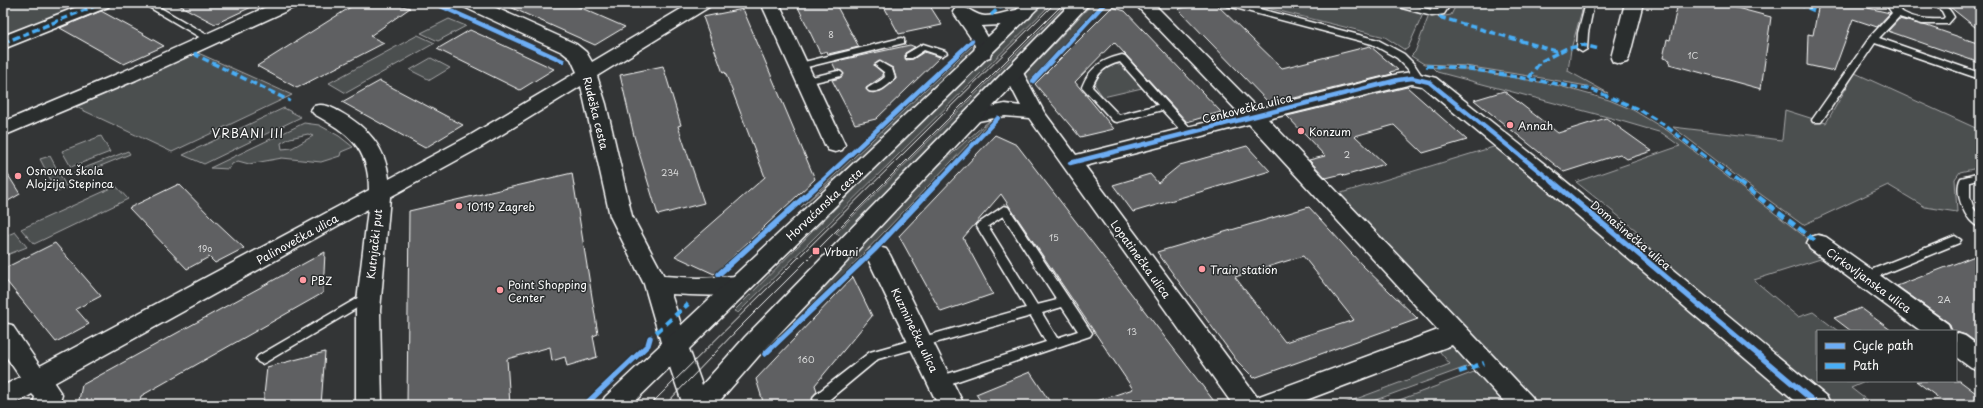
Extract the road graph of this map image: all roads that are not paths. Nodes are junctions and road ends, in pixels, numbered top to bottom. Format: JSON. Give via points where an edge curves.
{"nodes":[{"id":1,"x":102,"y":3,"type":"edge"},
{"id":2,"x":146,"y":3,"type":"edge"},
{"id":3,"x":290,"y":3,"type":"edge"},
{"id":4,"x":470,"y":3,"type":"edge"},
{"id":5,"x":703,"y":3,"type":"edge"},
{"id":6,"x":770,"y":3,"type":"edge"},
{"id":7,"x":1081,"y":3,"type":"edge"},
{"id":8,"x":1144,"y":3,"type":"edge"},
{"id":9,"x":1227,"y":3,"type":"edge"},
{"id":10,"x":1394,"y":3,"type":"edge"},
{"id":11,"x":1447,"y":3,"type":"edge"},
{"id":12,"x":1590,"y":3,"type":"edge"},
{"id":13,"x":1634,"y":3,"type":"edge"},
{"id":14,"x":1889,"y":3,"type":"edge"},
{"id":15,"x":1935,"y":3,"type":"edge"},
{"id":16,"x":1029,"y":8,"type":"edge"},
{"id":17,"x":960,"y":9,"type":"edge"},
{"id":18,"x":1898,"y":12,"type":"junction"},
{"id":19,"x":209,"y":39,"type":"junction"},
{"id":20,"x":1873,"y":39,"type":"junction"},
{"id":21,"x":901,"y":41,"type":"dead end"},
{"id":22,"x":3,"y":43,"type":"edge"},
{"id":23,"x":1582,"y":49,"type":"dead end"},
{"id":24,"x":942,"y":53,"type":"dead end"},
{"id":25,"x":983,"y":53,"type":"junction"},
{"id":26,"x":909,"y":56,"type":"dead end"},
{"id":27,"x":1620,"y":58,"type":"dead end"},
{"id":28,"x":880,"y":65,"type":"dead end"},
{"id":29,"x":802,"y":73,"type":"junction"},
{"id":30,"x":1014,"y":73,"type":"junction"},
{"id":31,"x":587,"y":74,"type":"junction"},
{"id":32,"x":838,"y":74,"type":"dead end"},
{"id":33,"x":1980,"y":76,"type":"edge"},
{"id":34,"x":1424,"y":80,"type":"junction"},
{"id":35,"x":872,"y":89,"type":"dead end"},
{"id":36,"x":1164,"y":106,"type":"junction"},
{"id":37,"x":321,"y":110,"type":"dead end"},
{"id":38,"x":1034,"y":113,"type":"junction"},
{"id":39,"x":973,"y":116,"type":"junction"},
{"id":40,"x":1254,"y":116,"type":"junction"},
{"id":41,"x":1817,"y":120,"type":"dead end"},
{"id":42,"x":3,"y":130,"type":"edge"},
{"id":43,"x":1188,"y":132,"type":"junction"},
{"id":44,"x":835,"y":145,"type":"dead end"},
{"id":45,"x":1070,"y":163,"type":"junction"},
{"id":46,"x":1980,"y":176,"type":"edge"},
{"id":47,"x":379,"y":194,"type":"junction"},
{"id":48,"x":1979,"y":221,"type":"edge"},
{"id":49,"x":1955,"y":240,"type":"dead end"},
{"id":50,"x":1818,"y":243,"type":"dead end"},
{"id":51,"x":878,"y":256,"type":"dead end"},
{"id":52,"x":1865,"y":277,"type":"junction"},
{"id":53,"x":656,"y":284,"type":"junction"},
{"id":54,"x":738,"y":285,"type":"junction"},
{"id":55,"x":368,"y":296,"type":"junction"},
{"id":56,"x":1065,"y":302,"type":"junction"},
{"id":57,"x":1034,"y":312,"type":"junction"},
{"id":58,"x":1938,"y":330,"type":"edge"},
{"id":59,"x":3,"y":332,"type":"edge"},
{"id":60,"x":1456,"y":333,"type":"junction"},
{"id":61,"x":920,"y":342,"type":"junction"},
{"id":62,"x":1054,"y":344,"type":"junction"},
{"id":63,"x":1957,"y":344,"type":"edge"},
{"id":64,"x":675,"y":346,"type":"junction"},
{"id":65,"x":262,"y":359,"type":"dead end"},
{"id":66,"x":1980,"y":361,"type":"edge"},
{"id":67,"x":36,"y":382,"type":"junction"},
{"id":68,"x":940,"y":382,"type":"junction"},
{"id":69,"x":3,"y":398,"type":"edge"},
{"id":70,"x":820,"y":399,"type":"dead end"},
{"id":71,"x":46,"y":405,"type":"edge"},
{"id":72,"x":369,"y":405,"type":"edge"},
{"id":73,"x":614,"y":405,"type":"edge"},
{"id":74,"x":696,"y":405,"type":"edge"},
{"id":75,"x":700,"y":405,"type":"edge"},
{"id":76,"x":951,"y":405,"type":"edge"},
{"id":77,"x":1248,"y":405,"type":"edge"},
{"id":78,"x":1264,"y":405,"type":"edge"},
{"id":79,"x":1523,"y":405,"type":"edge"},
{"id":80,"x":1818,"y":405,"type":"edge"}],
"edges":[{"from":1,"to":22,"type":"street"},
{"from":2,"to":19,"type":"lane"},
{"from":3,"to":19,"type":"street"},
{"from":4,"to":31,"type":"street","name":"Rudeška cesta","via":[[569,48],[579,56]]},
{"from":5,"to":31,"type":"street","name":"Palinovečka ulica","via":[[673,19]]},
{"from":6,"to":29,"type":"street"},
{"from":7,"to":30,"type":"street"},
{"from":8,"to":40,"type":"street","name":"Cenkovečka ulica"},
{"from":9,"to":34,"type":"lane","via":[[1375,42],[1392,49],[1404,58]]},
{"from":10,"to":11,"type":"lane","via":[[1432,13],[1442,12]]},
{"from":12,"to":23,"type":"lane"},
{"from":13,"to":27,"type":"street"},
{"from":14,"to":18,"type":"lane"},
{"from":15,"to":18,"type":"lane","via":[[1945,9],[1950,17],[1945,22],[1931,23]]},
{"from":16,"to":17,"type":"street","via":[[988,21],[978,21]]},
{"from":16,"to":25,"type":"street","name":"Horvaćanska cesta"},
{"from":17,"to":25,"type":"street","via":[[982,41]]},
{"from":18,"to":20,"type":"lane"},
{"from":19,"to":42,"type":"street"},
{"from":20,"to":33,"type":"lane"},
{"from":20,"to":41,"type":"lane"},
{"from":21,"to":29,"type":"lane"},
{"from":24,"to":26,"type":"lane","via":[[923,47]]},
{"from":25,"to":54,"type":"street","name":"Horvaćanska cesta"},
{"from":28,"to":35,"type":"lane","via":[[889,71],[890,78],[881,86]]},
{"from":29,"to":32,"type":"lane"},
{"from":29,"to":44,"type":"street"},
{"from":30,"to":38,"type":"street","name":"Lopatinečka ulica"},
{"from":30,"to":39,"type":"street"},
{"from":31,"to":47,"type":"street","name":"Palinovečka ulica","via":[[476,141]]},
{"from":31,"to":53,"type":"street","name":"Rudeška cesta","via":[[621,216]]},
{"from":34,"to":40,"type":"street","name":"Cenkovečka ulica","via":[[1398,80]]},
{"from":34,"to":80,"type":"street","name":"Domašinečka ulica","via":[[1544,175]]},
{"from":36,"to":36,"type":"lane","via":[[1122,58],[1104,63],[1092,73],[1087,87],[1118,119]]},
{"from":36,"to":43,"type":"lane"},
{"from":37,"to":47,"type":"street","name":"Kutnjački put","via":[[350,125],[373,153],[379,176]]},
{"from":38,"to":39,"type":"street","via":[[1005,110]]},
{"from":38,"to":45,"type":"street","name":"Lopatinečka ulica"},
{"from":39,"to":75,"type":"street","via":[[754,344]]},
{"from":40,"to":43,"type":"street","name":"Cenkovečka ulica"},
{"from":40,"to":60,"type":"street","name":"Cenkovečka ulica"},
{"from":43,"to":45,"type":"street","name":"Cenkovečka ulica"},
{"from":45,"to":77,"type":"street","name":"Lopatinečka ulica"},
{"from":46,"to":48,"type":"lane","via":[[1965,180],[1964,186],[1971,213]]},
{"from":47,"to":55,"type":"street","name":"Kutnjački put"},
{"from":47,"to":67,"type":"street","name":"Palinovečka ulica"},
{"from":49,"to":52,"type":"lane"},
{"from":50,"to":52,"type":"street","name":"Cirkovljanska ulica"},
{"from":51,"to":61,"type":"street","name":"Kuzminečka ulica"},
{"from":52,"to":58,"type":"street","name":"Cirkovljanska ulica"},
{"from":53,"to":54,"type":"street","via":[[698,287]]},
{"from":53,"to":64,"type":"street","name":"Rudeška cesta"},
{"from":54,"to":64,"type":"street","name":"Horvaćanska cesta"},
{"from":55,"to":65,"type":"lane"},
{"from":55,"to":72,"type":"street","name":"Kutnjački put"},
{"from":56,"to":57,"type":"lane"},
{"from":56,"to":57,"type":"lane","via":[[1004,210],[982,225]]},
{"from":56,"to":62,"type":"lane","via":[[1086,333]]},
{"from":57,"to":61,"type":"lane"},
{"from":57,"to":62,"type":"lane"},
{"from":59,"to":67,"type":"street"},
{"from":60,"to":78,"type":"street"},
{"from":60,"to":79,"type":"street","name":"Cenkovečka ulica"},
{"from":61,"to":68,"type":"street","name":"Kuzminečka ulica"},
{"from":61,"to":70,"type":"lane","via":[[874,355]]},
{"from":62,"to":68,"type":"lane"},
{"from":63,"to":66,"type":"street"},
{"from":64,"to":73,"type":"street","name":"Horvaćanska cesta"},
{"from":64,"to":74,"type":"street","name":"Rudeška cesta"},
{"from":67,"to":69,"type":"street","name":"Palinovečka ulica"},
{"from":67,"to":71,"type":"street","via":[[49,395]]},
{"from":68,"to":76,"type":"street","name":"Kuzminečka ulica"}]}
